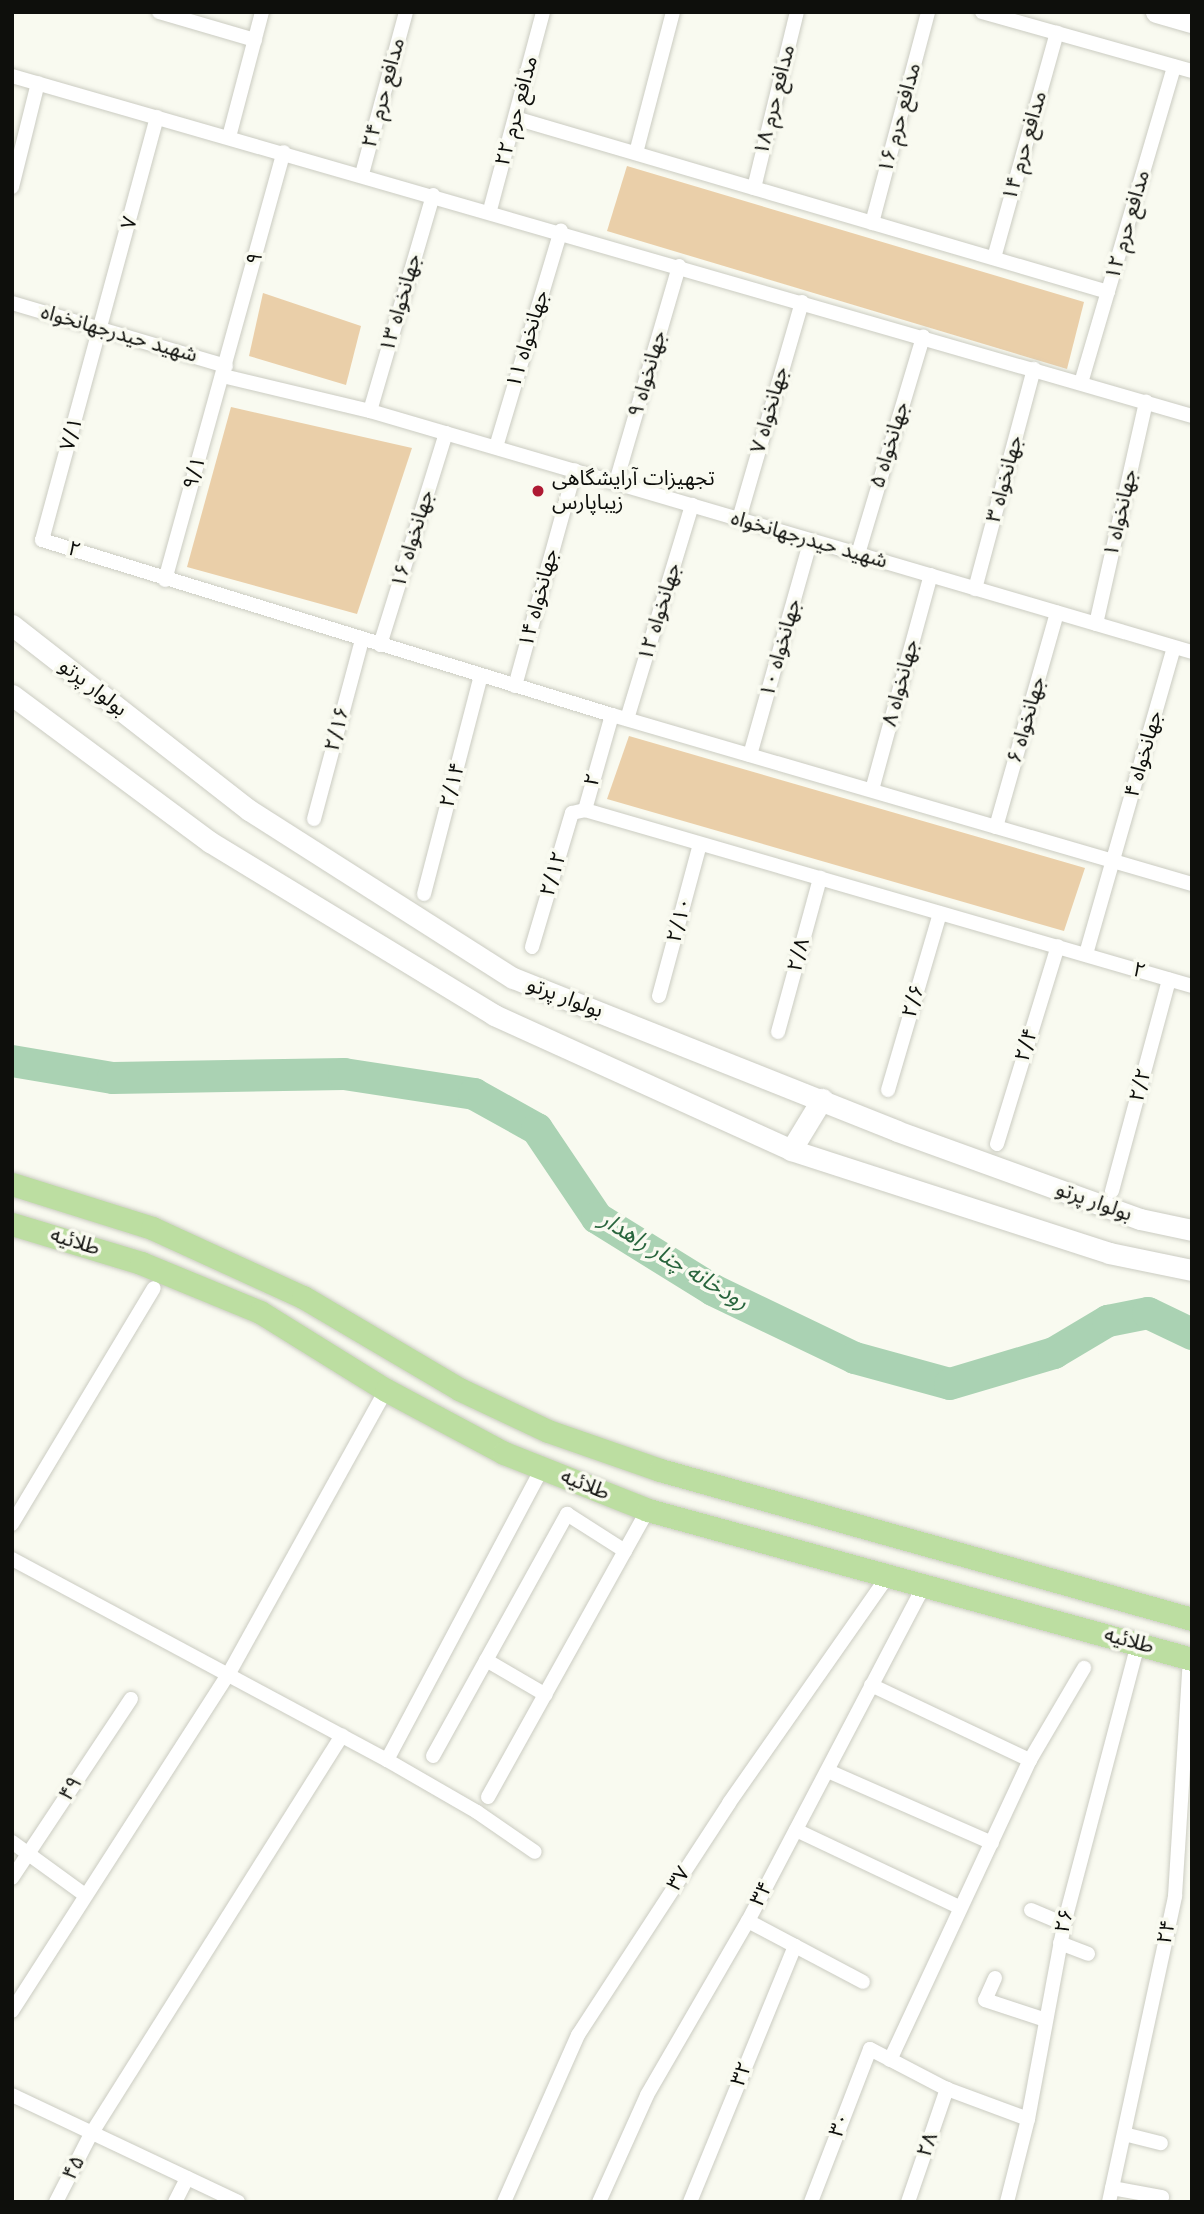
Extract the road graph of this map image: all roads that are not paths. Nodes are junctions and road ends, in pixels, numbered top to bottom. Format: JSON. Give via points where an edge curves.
{"nodes":[{"id":1,"x":159,"y":12,"type":"edge"},
{"id":2,"x":262,"y":12,"type":"edge"},
{"id":3,"x":406,"y":12,"type":"edge"},
{"id":4,"x":543,"y":12,"type":"edge"},
{"id":5,"x":673,"y":12,"type":"edge"},
{"id":6,"x":797,"y":12,"type":"edge"},
{"id":7,"x":928,"y":12,"type":"edge"},
{"id":8,"x":982,"y":12,"type":"edge"},
{"id":9,"x":1156,"y":12,"type":"edge"},
{"id":10,"x":1192,"y":22,"type":"edge"},
{"id":11,"x":1057,"y":33,"type":"junction"},
{"id":12,"x":255,"y":40,"type":"junction"},
{"id":13,"x":1174,"y":66,"type":"junction"},
{"id":14,"x":1192,"y":71,"type":"edge"},
{"id":15,"x":12,"y":76,"type":"edge"},
{"id":16,"x":38,"y":83,"type":"junction"},
{"id":17,"x":157,"y":117,"type":"junction"},
{"id":18,"x":515,"y":118,"type":"junction"},
{"id":19,"x":229,"y":137,"type":"junction"},
{"id":20,"x":284,"y":152,"type":"junction"},
{"id":21,"x":636,"y":153,"type":"junction"},
{"id":22,"x":362,"y":174,"type":"junction"},
{"id":23,"x":12,"y":187,"type":"edge"},
{"id":24,"x":754,"y":188,"type":"junction"},
{"id":25,"x":433,"y":195,"type":"junction"},
{"id":26,"x":490,"y":210,"type":"junction"},
{"id":27,"x":872,"y":223,"type":"junction"},
{"id":28,"x":561,"y":231,"type":"junction"},
{"id":29,"x":994,"y":258,"type":"junction"},
{"id":30,"x":679,"y":265,"type":"junction"},
{"id":31,"x":1108,"y":292,"type":"junction"},
{"id":32,"x":802,"y":302,"type":"junction"},
{"id":33,"x":12,"y":303,"type":"edge"},
{"id":34,"x":103,"y":329,"type":"junction"},
{"id":35,"x":923,"y":337,"type":"junction"},
{"id":36,"x":1034,"y":369,"type":"junction"},
{"id":37,"x":224,"y":371,"type":"junction"},
{"id":38,"x":1081,"y":383,"type":"junction"},
{"id":39,"x":1146,"y":402,"type":"junction"},
{"id":40,"x":370,"y":411,"type":"junction"},
{"id":41,"x":1192,"y":415,"type":"edge"},
{"id":42,"x":446,"y":433,"type":"junction"},
{"id":43,"x":496,"y":447,"type":"junction"},
{"id":44,"x":575,"y":470,"type":"junction"},
{"id":45,"x":616,"y":482,"type":"junction"},
{"id":46,"x":692,"y":505,"type":"junction"},
{"id":47,"x":739,"y":519,"type":"junction"},
{"id":48,"x":42,"y":540,"type":"joint"},
{"id":49,"x":811,"y":540,"type":"junction"},
{"id":50,"x":858,"y":554,"type":"junction"},
{"id":51,"x":931,"y":575,"type":"junction"},
{"id":52,"x":165,"y":580,"type":"junction"},
{"id":53,"x":975,"y":589,"type":"junction"},
{"id":54,"x":1057,"y":613,"type":"junction"},
{"id":55,"x":1096,"y":624,"type":"junction"},
{"id":56,"x":12,"y":625,"type":"edge"},
{"id":57,"x":362,"y":640,"type":"junction"},
{"id":58,"x":380,"y":645,"type":"junction"},
{"id":59,"x":1174,"y":647,"type":"junction"},
{"id":60,"x":1192,"y":652,"type":"edge"},
{"id":61,"x":481,"y":675,"type":"junction"},
{"id":62,"x":515,"y":686,"type":"junction"},
{"id":63,"x":12,"y":695,"type":"edge"},
{"id":64,"x":612,"y":715,"type":"junction"},
{"id":65,"x":627,"y":719,"type":"junction"},
{"id":66,"x":750,"y":755,"type":"junction"},
{"id":67,"x":872,"y":790,"type":"junction"},
{"id":68,"x":585,"y":810,"type":"junction"},
{"id":69,"x":314,"y":819,"type":"dead end"},
{"id":70,"x":996,"y":827,"type":"junction"},
{"id":71,"x":700,"y":844,"type":"junction"},
{"id":72,"x":1114,"y":861,"type":"junction"},
{"id":73,"x":820,"y":878,"type":"junction"},
{"id":74,"x":1192,"y":884,"type":"edge"},
{"id":75,"x":424,"y":894,"type":"dead end"},
{"id":76,"x":940,"y":912,"type":"junction"},
{"id":77,"x":1058,"y":946,"type":"junction"},
{"id":78,"x":532,"y":947,"type":"dead end"},
{"id":79,"x":1086,"y":954,"type":"junction"},
{"id":80,"x":1169,"y":980,"type":"junction"},
{"id":81,"x":1192,"y":986,"type":"edge"},
{"id":82,"x":659,"y":996,"type":"dead end"},
{"id":83,"x":778,"y":1032,"type":"dead end"},
{"id":84,"x":888,"y":1090,"type":"dead end"},
{"id":85,"x":822,"y":1099,"type":"junction"},
{"id":86,"x":997,"y":1144,"type":"dead end"},
{"id":87,"x":792,"y":1150,"type":"junction"},
{"id":88,"x":12,"y":1184,"type":"edge"},
{"id":89,"x":1112,"y":1191,"type":"dead end"},
{"id":90,"x":12,"y":1224,"type":"edge"},
{"id":91,"x":1192,"y":1230,"type":"edge"},
{"id":92,"x":1192,"y":1270,"type":"edge"},
{"id":93,"x":154,"y":1288,"type":"dead end"},
{"id":94,"x":386,"y":1390,"type":"junction"},
{"id":95,"x":542,"y":1468,"type":"junction"},
{"id":96,"x":648,"y":1510,"type":"junction"},
{"id":97,"x":12,"y":1524,"type":"edge"},
{"id":98,"x":625,"y":1551,"type":"junction"},
{"id":99,"x":12,"y":1559,"type":"edge"},
{"id":100,"x":888,"y":1576,"type":"junction"},
{"id":101,"x":924,"y":1586,"type":"junction"},
{"id":102,"x":1192,"y":1619,"type":"edge"},
{"id":103,"x":1138,"y":1643,"type":"junction"},
{"id":104,"x":1191,"y":1658,"type":"edge"},
{"id":105,"x":486,"y":1660,"type":"junction"},
{"id":106,"x":1084,"y":1668,"type":"dead end"},
{"id":107,"x":228,"y":1675,"type":"junction"},
{"id":108,"x":871,"y":1685,"type":"junction"},
{"id":109,"x":546,"y":1695,"type":"junction"},
{"id":110,"x":131,"y":1699,"type":"dead end"},
{"id":111,"x":342,"y":1735,"type":"junction"},
{"id":112,"x":433,"y":1756,"type":"dead end"},
{"id":113,"x":387,"y":1760,"type":"junction"},
{"id":114,"x":1030,"y":1760,"type":"junction"},
{"id":115,"x":828,"y":1771,"type":"junction"},
{"id":116,"x":488,"y":1797,"type":"dead end"},
{"id":117,"x":796,"y":1830,"type":"junction"},
{"id":118,"x":12,"y":1842,"type":"edge"},
{"id":119,"x":992,"y":1843,"type":"junction"},
{"id":120,"x":29,"y":1852,"type":"junction"},
{"id":121,"x":535,"y":1852,"type":"dead end"},
{"id":122,"x":12,"y":1878,"type":"edge"},
{"id":123,"x":85,"y":1895,"type":"junction"},
{"id":124,"x":959,"y":1907,"type":"junction"},
{"id":125,"x":1031,"y":1910,"type":"dead end"},
{"id":126,"x":748,"y":1921,"type":"junction"},
{"id":127,"x":1064,"y":1924,"type":"junction"},
{"id":128,"x":1060,"y":1943,"type":"junction"},
{"id":129,"x":795,"y":1945,"type":"junction"},
{"id":130,"x":1088,"y":1954,"type":"dead end"},
{"id":131,"x":995,"y":1978,"type":"dead end"},
{"id":132,"x":863,"y":1982,"type":"dead end"},
{"id":133,"x":12,"y":2011,"type":"edge"},
{"id":134,"x":1046,"y":2020,"type":"junction"},
{"id":135,"x":890,"y":2060,"type":"junction"},
{"id":136,"x":947,"y":2089,"type":"junction"},
{"id":137,"x":12,"y":2095,"type":"edge"},
{"id":138,"x":1028,"y":2119,"type":"junction"},
{"id":139,"x":92,"y":2134,"type":"junction"},
{"id":140,"x":1124,"y":2134,"type":"junction"},
{"id":141,"x":1161,"y":2143,"type":"dead end"},
{"id":142,"x":187,"y":2178,"type":"junction"},
{"id":143,"x":1111,"y":2195,"type":"edge"},
{"id":144,"x":1161,"y":2197,"type":"dead end"},
{"id":145,"x":56,"y":2202,"type":"edge"},
{"id":146,"x":175,"y":2202,"type":"edge"},
{"id":147,"x":238,"y":2202,"type":"edge"},
{"id":148,"x":504,"y":2202,"type":"edge"},
{"id":149,"x":599,"y":2202,"type":"edge"},
{"id":150,"x":690,"y":2202,"type":"edge"},
{"id":151,"x":811,"y":2202,"type":"edge"},
{"id":152,"x":908,"y":2202,"type":"edge"},
{"id":153,"x":1007,"y":2202,"type":"edge"}],
"edges":[{"from":1,"to":12,"type":"street"},
{"from":2,"to":12,"type":"street"},
{"from":3,"to":22,"type":"street","name":"مدافع حرم ۲۴"},
{"from":4,"to":18,"type":"street","name":"مدافع حرم ۲۲"},
{"from":5,"to":21,"type":"street"},
{"from":6,"to":24,"type":"street","name":"مدافع حرم ۱۸"},
{"from":7,"to":27,"type":"street","name":"مدافع حرم ۱۶"},
{"from":8,"to":11,"type":"street"},
{"from":9,"to":10,"type":"main road"},
{"from":11,"to":13,"type":"street"},
{"from":11,"to":29,"type":"street","name":"مدافع حرم ۱۴"},
{"from":12,"to":19,"type":"street"},
{"from":13,"to":14,"type":"street"},
{"from":13,"to":31,"type":"street","name":"مدافع حرم ۱۲"},
{"from":15,"to":16,"type":"street"},
{"from":16,"to":17,"type":"street"},
{"from":16,"to":23,"type":"street"},
{"from":17,"to":19,"type":"street"},
{"from":17,"to":34,"type":"street","name":"۷"},
{"from":18,"to":21,"type":"street"},
{"from":18,"to":26,"type":"street","name":"مدافع حرم ۲۲"},
{"from":19,"to":20,"type":"street"},
{"from":20,"to":22,"type":"street"},
{"from":20,"to":37,"type":"street","name":"۹"},
{"from":21,"to":24,"type":"street"},
{"from":22,"to":25,"type":"street"},
{"from":24,"to":27,"type":"street"},
{"from":25,"to":26,"type":"street"},
{"from":25,"to":40,"type":"street","name":"جهانخواه ۱۳"},
{"from":26,"to":28,"type":"street"},
{"from":27,"to":29,"type":"street"},
{"from":28,"to":30,"type":"street"},
{"from":28,"to":43,"type":"street","name":"جهانخواه ۱۱"},
{"from":29,"to":31,"type":"street"},
{"from":30,"to":32,"type":"street"},
{"from":30,"to":45,"type":"street","name":"جهانخواه ۹"},
{"from":31,"to":38,"type":"street","name":"مدافع حرم ۱۲"},
{"from":32,"to":35,"type":"street"},
{"from":32,"to":47,"type":"street","name":"جهانخواه ۷"},
{"from":33,"to":34,"type":"street","name":"شهید حیدرجهانخواه"},
{"from":34,"to":37,"type":"street","name":"شهید حیدرجهانخواه"},
{"from":34,"to":48,"type":"street","name":"۷/۱"},
{"from":35,"to":36,"type":"street"},
{"from":35,"to":50,"type":"street","name":"جهانخواه ۵"},
{"from":36,"to":38,"type":"street"},
{"from":36,"to":53,"type":"street","name":"جهانخواه ۳"},
{"from":37,"to":40,"type":"street","name":"شهید حیدرجهانخواه"},
{"from":37,"to":52,"type":"street","name":"۹/۱"},
{"from":38,"to":39,"type":"street"},
{"from":39,"to":41,"type":"street"},
{"from":39,"to":55,"type":"street","name":"جهانخواه ۱"},
{"from":40,"to":42,"type":"street","name":"شهید حیدرجهانخواه"},
{"from":42,"to":43,"type":"street","name":"شهید حیدرجهانخواه"},
{"from":42,"to":58,"type":"street","name":"جهانخواه ۱۶"},
{"from":43,"to":44,"type":"street","name":"شهید حیدرجهانخواه"},
{"from":44,"to":45,"type":"street","name":"شهید حیدرجهانخواه"},
{"from":44,"to":62,"type":"street","name":"جهانخواه ۱۴"},
{"from":45,"to":46,"type":"street","name":"شهید حیدرجهانخواه"},
{"from":46,"to":47,"type":"street","name":"شهید حیدرجهانخواه"},
{"from":46,"to":65,"type":"street","name":"جهانخواه ۱۲"},
{"from":47,"to":49,"type":"street","name":"شهید حیدرجهانخواه"},
{"from":48,"to":52,"type":"street","name":"۲"},
{"from":49,"to":50,"type":"street","name":"شهید حیدرجهانخواه"},
{"from":49,"to":66,"type":"street","name":"جهانخواه ۱۰"},
{"from":50,"to":51,"type":"street","name":"شهید حیدرجهانخواه"},
{"from":51,"to":53,"type":"street","name":"شهید حیدرجهانخواه"},
{"from":51,"to":67,"type":"street","name":"جهانخواه ۸"},
{"from":52,"to":57,"type":"street","name":"۲"},
{"from":53,"to":54,"type":"street","name":"شهید حیدرجهانخواه"},
{"from":54,"to":55,"type":"street","name":"شهید حیدرجهانخواه"},
{"from":54,"to":70,"type":"street","name":"جهانخواه ۶"},
{"from":55,"to":59,"type":"street","name":"شهید حیدرجهانخواه"},
{"from":56,"to":85,"type":"main road","name":"بولوار پرتو","via":[[249,810],[513,978]]},
{"from":57,"to":58,"type":"street","name":"۲"},
{"from":57,"to":69,"type":"street","name":"۲/۱۶"},
{"from":58,"to":61,"type":"street","name":"۲"},
{"from":59,"to":60,"type":"street","name":"شهید حیدرجهانخواه"},
{"from":59,"to":72,"type":"street","name":"جهانخواه ۴"},
{"from":61,"to":62,"type":"street","name":"۲"},
{"from":61,"to":75,"type":"street","name":"۲/۱۴"},
{"from":62,"to":64,"type":"street","name":"۲"},
{"from":63,"to":87,"type":"main road","name":"بولوار پرتو","via":[[210,842],[494,1015]]},
{"from":64,"to":65,"type":"street"},
{"from":64,"to":68,"type":"street","name":"۲"},
{"from":65,"to":66,"type":"street"},
{"from":66,"to":67,"type":"street"},
{"from":67,"to":70,"type":"street"},
{"from":68,"to":71,"type":"street","name":"۲"},
{"from":68,"to":78,"type":"street","name":"۲/۱۲","via":[[572,813]]},
{"from":70,"to":72,"type":"street"},
{"from":71,"to":73,"type":"street","name":"۲"},
{"from":71,"to":82,"type":"street","name":"۲/۱۰"},
{"from":72,"to":74,"type":"street"},
{"from":72,"to":79,"type":"street","name":"جهانخواه ۴"},
{"from":73,"to":76,"type":"street","name":"۲"},
{"from":73,"to":83,"type":"street","name":"۲/۸"},
{"from":76,"to":77,"type":"street","name":"۲"},
{"from":76,"to":84,"type":"street","name":"۲/۶"},
{"from":77,"to":79,"type":"street","name":"۲"},
{"from":77,"to":86,"type":"street","name":"۲/۴"},
{"from":79,"to":80,"type":"street","name":"۲"},
{"from":80,"to":81,"type":"street","name":"۲"},
{"from":80,"to":89,"type":"street","name":"۲/۲"},
{"from":85,"to":87,"type":"main road"},
{"from":85,"to":91,"type":"main road","name":"بولوار پرتو","via":[[1140,1219]]},
{"from":87,"to":92,"type":"main road","name":"بولوار پرتو","via":[[1109,1253]]},
{"from":88,"to":102,"type":"main road","name":"طلائیه","via":[[152,1228],[303,1297],[459,1389],[548,1431],[660,1471]]},
{"from":90,"to":94,"type":"main road","name":"طلائیه","via":[[141,1263],[260,1312]]},
{"from":93,"to":97,"type":"street"},
{"from":94,"to":95,"type":"main road","name":"طلائیه"},
{"from":94,"to":107,"type":"street"},
{"from":95,"to":96,"type":"main road","name":"طلائیه"},
{"from":95,"to":113,"type":"street"},
{"from":96,"to":98,"type":"street"},
{"from":96,"to":100,"type":"main road","name":"طلائیه"},
{"from":98,"to":105,"type":"street","via":[[568,1514]]},
{"from":98,"to":109,"type":"street"},
{"from":99,"to":107,"type":"street"},
{"from":100,"to":101,"type":"main road","name":"طلائیه"},
{"from":100,"to":148,"type":"street","name":"۳۷","via":[[729,1803],[585,2024]]},
{"from":101,"to":103,"type":"main road","name":"طلائیه"},
{"from":101,"to":108,"type":"street","name":"۳۴"},
{"from":103,"to":104,"type":"main road","name":"طلائیه"},
{"from":103,"to":127,"type":"street","name":"۲۶"},
{"from":104,"to":140,"type":"street","name":"۲۴","via":[[1175,1896]]},
{"from":105,"to":109,"type":"street"},
{"from":105,"to":112,"type":"street"},
{"from":106,"to":114,"type":"street"},
{"from":107,"to":111,"type":"street"},
{"from":107,"to":123,"type":"street"},
{"from":108,"to":114,"type":"street"},
{"from":108,"to":115,"type":"street","name":"۳۴"},
{"from":109,"to":116,"type":"street"},
{"from":110,"to":120,"type":"street","name":"۴۹"},
{"from":111,"to":113,"type":"street"},
{"from":111,"to":139,"type":"street","name":"۴۵"},
{"from":113,"to":121,"type":"street"},
{"from":114,"to":119,"type":"street"},
{"from":115,"to":117,"type":"street","name":"۳۴"},
{"from":115,"to":119,"type":"street"},
{"from":117,"to":124,"type":"street"},
{"from":117,"to":126,"type":"street","name":"۳۴"},
{"from":118,"to":120,"type":"street"},
{"from":119,"to":124,"type":"street"},
{"from":120,"to":122,"type":"street","name":"۴۹"},
{"from":120,"to":123,"type":"street"},
{"from":123,"to":133,"type":"street"},
{"from":124,"to":135,"type":"street"},
{"from":125,"to":127,"type":"street"},
{"from":126,"to":129,"type":"street"},
{"from":126,"to":149,"type":"street","name":"۳۴","via":[[647,2095]]},
{"from":127,"to":128,"type":"street","name":"۲۶"},
{"from":128,"to":130,"type":"street"},
{"from":128,"to":134,"type":"street","name":"۲۶"},
{"from":129,"to":132,"type":"street"},
{"from":129,"to":150,"type":"street","name":"۳۲"},
{"from":131,"to":134,"type":"street","via":[[985,2000]]},
{"from":134,"to":138,"type":"street","name":"۲۶"},
{"from":135,"to":136,"type":"street"},
{"from":135,"to":151,"type":"street","name":"۳۰","via":[[870,2049]]},
{"from":136,"to":138,"type":"street"},
{"from":136,"to":152,"type":"street","name":"۲۸"},
{"from":137,"to":139,"type":"street"},
{"from":138,"to":153,"type":"street","name":"۲۶"},
{"from":139,"to":142,"type":"street"},
{"from":139,"to":145,"type":"street","name":"۴۵"},
{"from":140,"to":141,"type":"street"},
{"from":140,"to":143,"type":"street","name":"۲۴"},
{"from":142,"to":146,"type":"street"},
{"from":142,"to":147,"type":"street"},
{"from":143,"to":144,"type":"street"}]}
